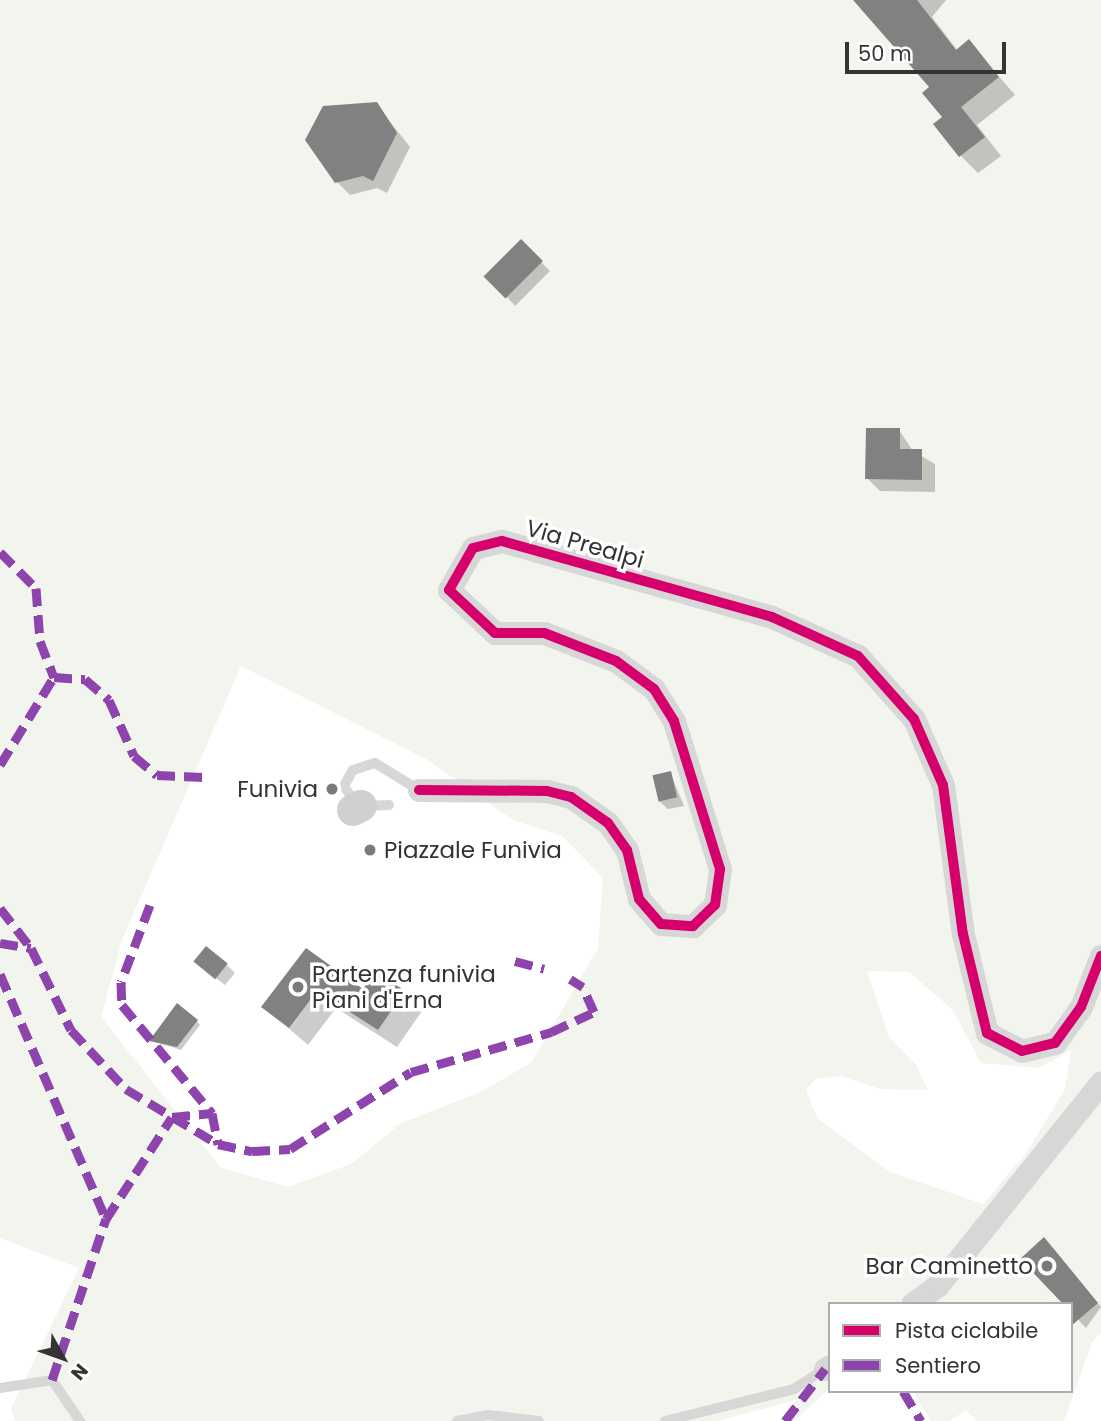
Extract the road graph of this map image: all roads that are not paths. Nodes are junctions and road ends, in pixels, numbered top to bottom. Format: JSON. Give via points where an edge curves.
{"nodes":[{"id":1,"x":419,"y":790,"type":"joint"},
{"id":2,"x":368,"y":807,"type":"dead end"},
{"id":3,"x":1101,"y":956,"type":"edge"},
{"id":4,"x":1101,"y":1082,"type":"edge"},
{"id":5,"x":915,"y":1302,"type":"edge"},
{"id":6,"x":827,"y":1367,"type":"edge"},
{"id":7,"x":0,"y":1388,"type":"edge"},
{"id":8,"x":80,"y":1421,"type":"edge"},
{"id":9,"x":457,"y":1421,"type":"edge"},
{"id":10,"x":539,"y":1421,"type":"edge"},
{"id":11,"x":665,"y":1421,"type":"edge"}],
"edges":[{"from":1,"to":2,"type":"lane","via":[[375,763],[353,770],[344,786]]},
{"from":1,"to":3,"type":"street","name":"Via Prealpi","via":[[547,791],[571,797],[608,823],[627,850],[639,899],[661,924],[693,926],[715,905],[720,869],[674,722],[654,689],[617,661],[544,633],[495,633],[449,590],[473,548],[502,541],[772,617],[858,656],[914,719],[943,785],[963,934],[987,1033],[1022,1051],[1055,1043],[1081,1007]]},
{"from":4,"to":5,"type":"street","via":[[938,1285]]},
{"from":6,"to":11,"type":"lane","via":[[794,1388]]},
{"from":7,"to":8,"type":"lane","via":[[52,1380]]},
{"from":9,"to":10,"type":"lane","via":[[488,1415]]}]}
